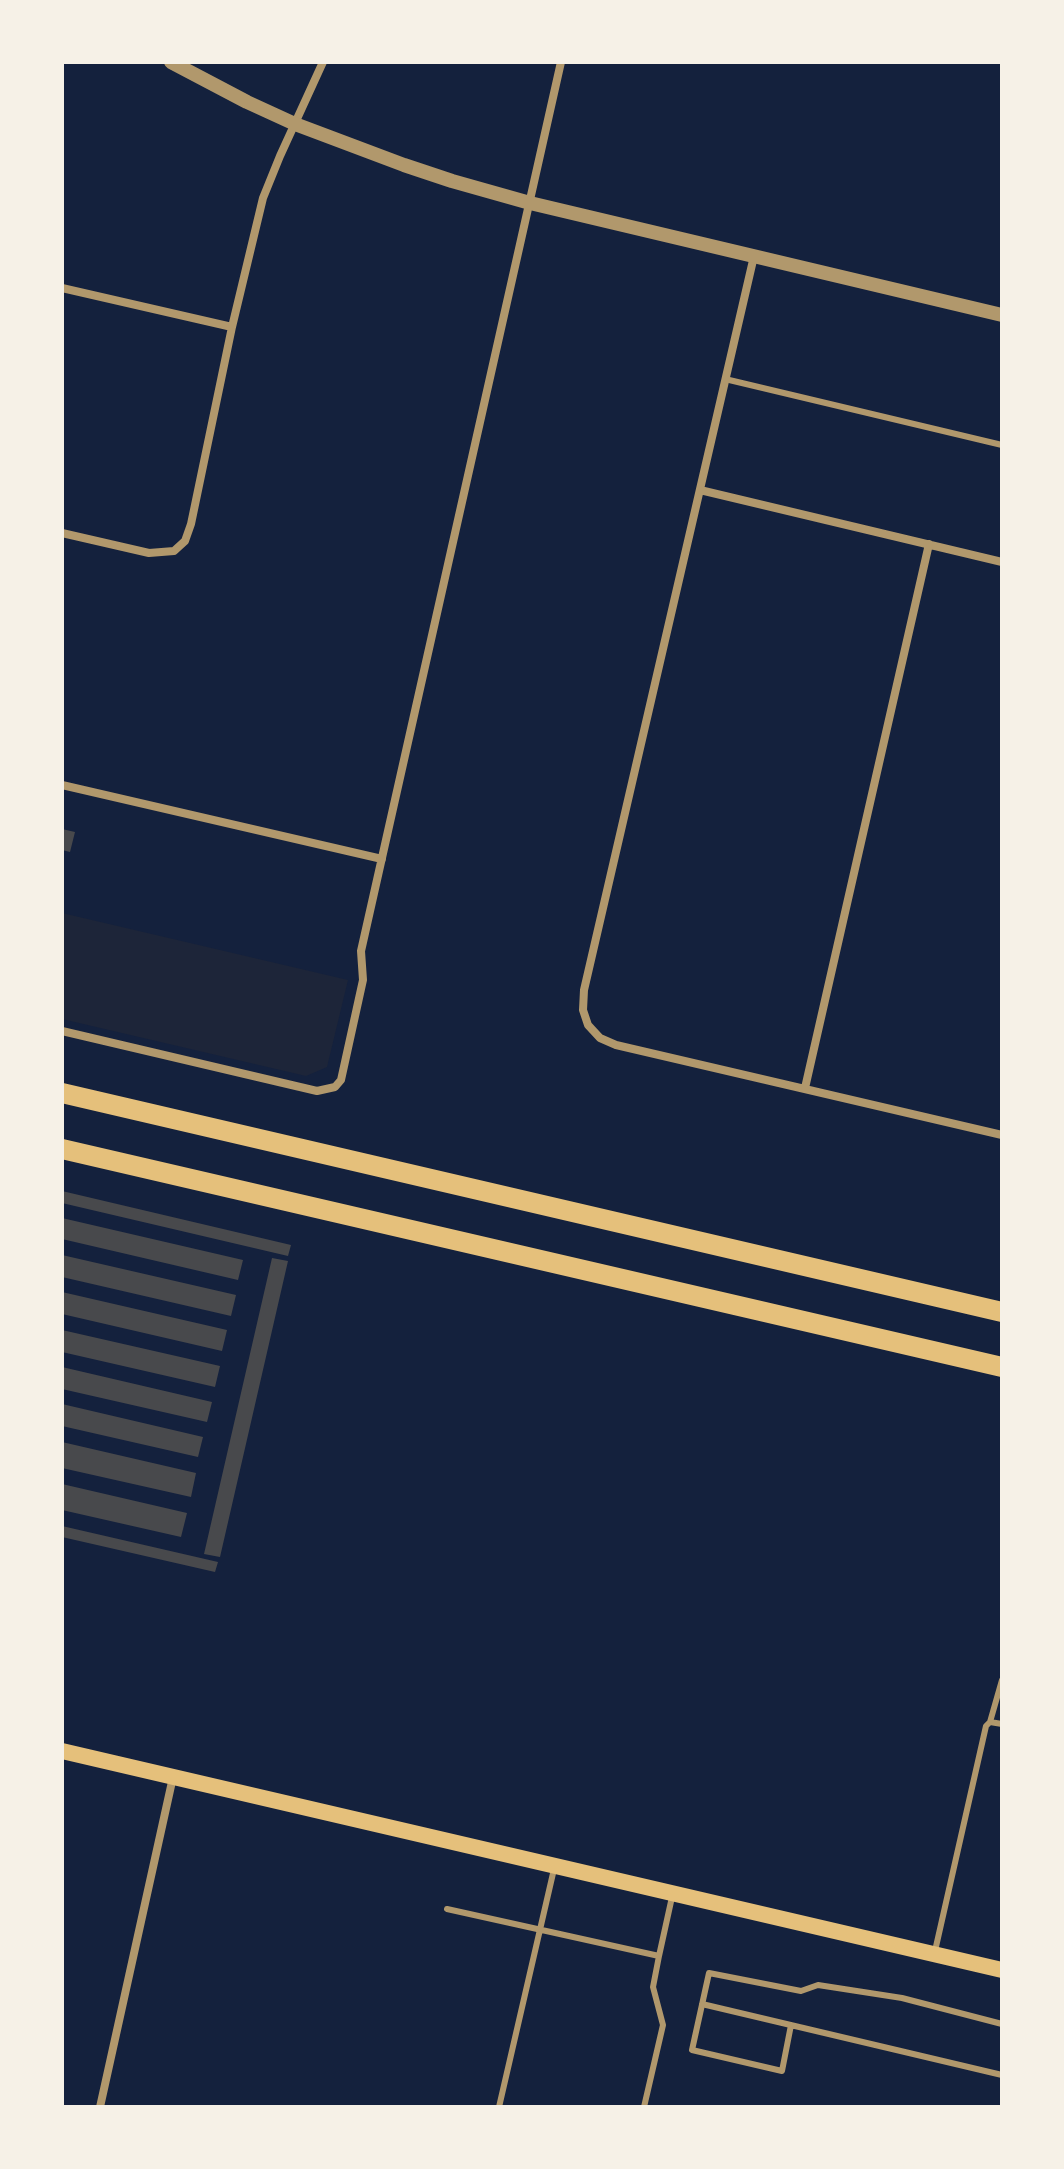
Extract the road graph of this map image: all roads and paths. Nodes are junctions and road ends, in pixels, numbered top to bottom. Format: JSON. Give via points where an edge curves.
{"nodes":[{"id":1,"x":171,"y":62,"type":"edge"},
{"id":2,"x":323,"y":62,"type":"edge"},
{"id":3,"x":561,"y":62,"type":"edge"},
{"id":4,"x":295,"y":124,"type":"junction"},
{"id":5,"x":530,"y":203,"type":"junction"},
{"id":6,"x":754,"y":256,"type":"junction"},
{"id":7,"x":62,"y":288,"type":"edge"},
{"id":8,"x":1002,"y":315,"type":"edge"},
{"id":9,"x":232,"y":327,"type":"junction"},
{"id":10,"x":725,"y":379,"type":"junction"},
{"id":11,"x":1002,"y":445,"type":"edge"},
{"id":12,"x":700,"y":490,"type":"junction"},
{"id":13,"x":62,"y":533,"type":"edge"},
{"id":14,"x":929,"y":544,"type":"junction"},
{"id":15,"x":1002,"y":562,"type":"edge"},
{"id":16,"x":62,"y":785,"type":"edge"},
{"id":17,"x":382,"y":859,"type":"junction"},
{"id":18,"x":62,"y":1031,"type":"edge"},
{"id":19,"x":805,"y":1088,"type":"junction"},
{"id":20,"x":62,"y":1093,"type":"edge"},
{"id":21,"x":1002,"y":1135,"type":"edge"},
{"id":22,"x":62,"y":1149,"type":"edge"},
{"id":23,"x":1002,"y":1312,"type":"edge"},
{"id":24,"x":1002,"y":1367,"type":"edge"},
{"id":25,"x":1002,"y":1680,"type":"edge"},
{"id":26,"x":990,"y":1722,"type":"junction"},
{"id":27,"x":1002,"y":1724,"type":"edge"},
{"id":28,"x":62,"y":1751,"type":"edge"},
{"id":29,"x":173,"y":1777,"type":"junction"},
{"id":30,"x":555,"y":1866,"type":"junction"},
{"id":31,"x":673,"y":1893,"type":"junction"},
{"id":32,"x":447,"y":1909,"type":"dead end"},
{"id":33,"x":541,"y":1930,"type":"junction"},
{"id":34,"x":935,"y":1954,"type":"junction"},
{"id":35,"x":659,"y":1956,"type":"junction"},
{"id":36,"x":1002,"y":1970,"type":"edge"},
{"id":37,"x":702,"y":2004,"type":"junction"},
{"id":38,"x":1002,"y":2024,"type":"edge"},
{"id":39,"x":791,"y":2025,"type":"junction"},
{"id":40,"x":1002,"y":2075,"type":"edge"},
{"id":41,"x":100,"y":2107,"type":"edge"},
{"id":42,"x":499,"y":2107,"type":"edge"},
{"id":43,"x":644,"y":2107,"type":"edge"}],
"edges":[{"from":1,"to":4,"type":"street"},
{"from":2,"to":4,"type":"street"},
{"from":3,"to":5,"type":"street"},
{"from":4,"to":5,"type":"street","via":[[404,165]]},
{"from":4,"to":9,"type":"street","via":[[263,198]]},
{"from":5,"to":6,"type":"street"},
{"from":5,"to":17,"type":"street"},
{"from":6,"to":8,"type":"street"},
{"from":6,"to":10,"type":"street"},
{"from":7,"to":9,"type":"street"},
{"from":9,"to":13,"type":"street","via":[[185,541],[174,551],[149,553]]},
{"from":10,"to":11,"type":"lane"},
{"from":10,"to":12,"type":"street"},
{"from":12,"to":14,"type":"street"},
{"from":12,"to":19,"type":"street","via":[[583,1010],[600,1038],[616,1045]]},
{"from":14,"to":15,"type":"street"},
{"from":14,"to":19,"type":"street"},
{"from":16,"to":17,"type":"street"},
{"from":17,"to":18,"type":"street","via":[[361,951],[363,980],[341,1080],[335,1087],[317,1091]]},
{"from":19,"to":21,"type":"street"},
{"from":20,"to":23,"type":"highway"},
{"from":22,"to":24,"type":"highway"},
{"from":25,"to":26,"type":"lane"},
{"from":26,"to":27,"type":"lane"},
{"from":26,"to":34,"type":"lane"},
{"from":28,"to":29,"type":"main road"},
{"from":29,"to":30,"type":"main road"},
{"from":29,"to":41,"type":"street"},
{"from":30,"to":31,"type":"main road"},
{"from":30,"to":33,"type":"lane"},
{"from":31,"to":34,"type":"main road"},
{"from":31,"to":35,"type":"lane"},
{"from":32,"to":33,"type":"lane"},
{"from":33,"to":35,"type":"lane"},
{"from":33,"to":42,"type":"lane"},
{"from":34,"to":36,"type":"main road"},
{"from":35,"to":43,"type":"lane","via":[[653,1987],[663,2025]]},
{"from":37,"to":38,"type":"lane","via":[[709,1973],[801,1991],[818,1985],[902,1998]]},
{"from":37,"to":39,"type":"lane"},
{"from":37,"to":39,"type":"lane","via":[[692,2050],[782,2071]]},
{"from":39,"to":40,"type":"lane"}]}
